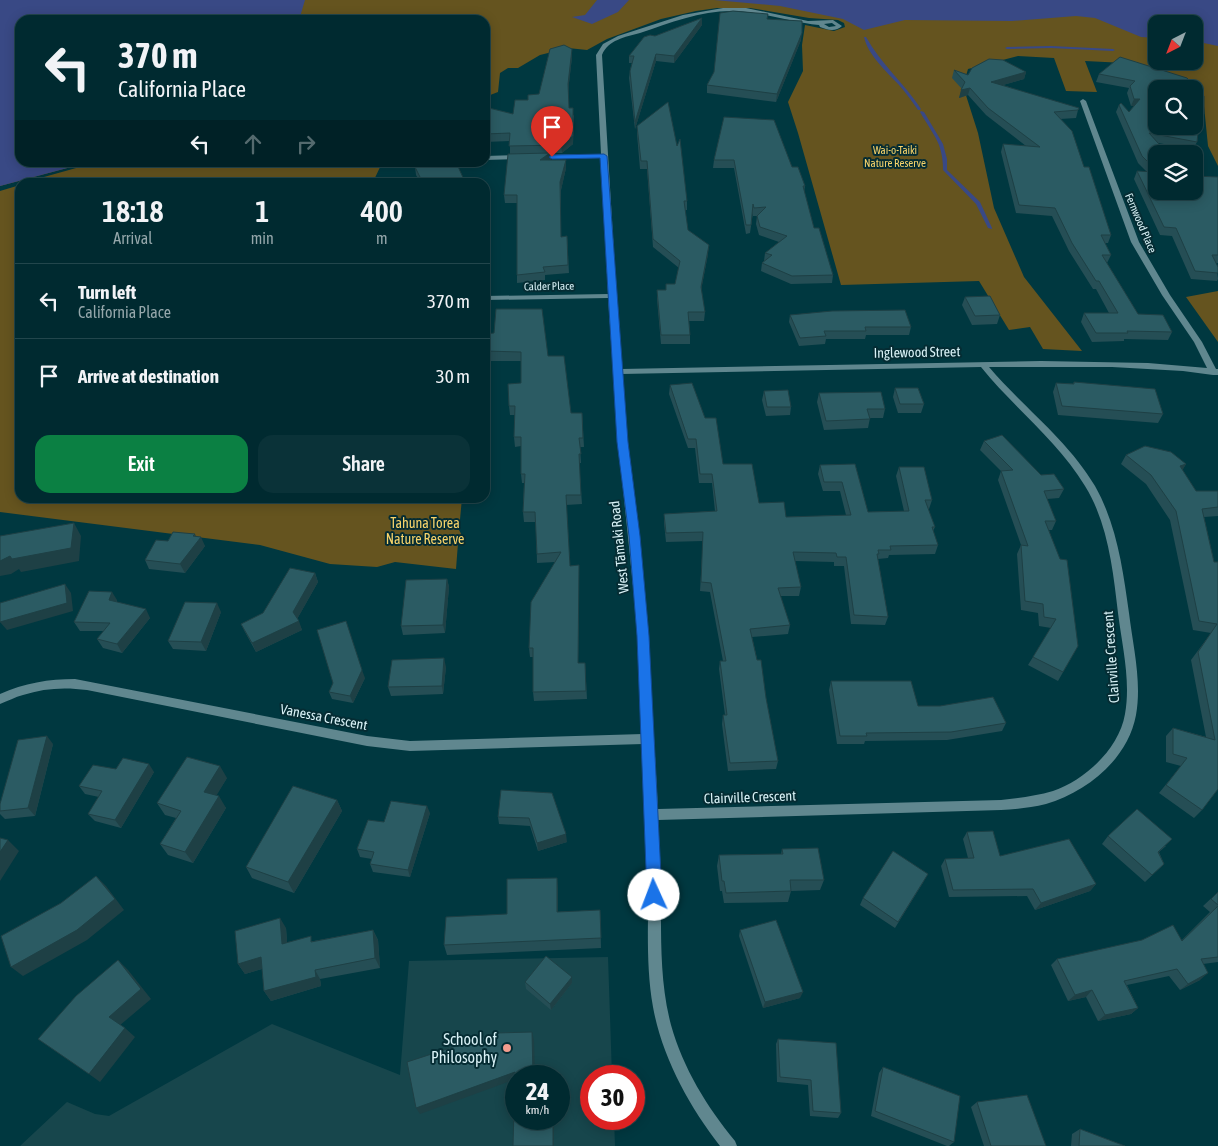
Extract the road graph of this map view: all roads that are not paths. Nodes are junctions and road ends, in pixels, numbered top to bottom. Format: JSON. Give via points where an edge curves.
{"nodes":[{"id":1,"x":821,"y":23,"type":"dead end"},
{"id":2,"x":1083,"y":101,"type":"dead end"},
{"id":3,"x":604,"y":156,"type":"junction"},
{"id":4,"x":490,"y":158,"type":"edge"},
{"id":5,"x":613,"y":296,"type":"junction"},
{"id":6,"x":490,"y":298,"type":"edge"},
{"id":7,"x":983,"y":364,"type":"junction"},
{"id":8,"x":617,"y":372,"type":"junction"},
{"id":9,"x":1215,"y":372,"type":"edge"},
{"id":10,"x":0,"y":698,"type":"edge"},
{"id":11,"x":649,"y":739,"type":"junction"},
{"id":12,"x":652,"y":815,"type":"junction"},
{"id":13,"x":730,"y":1146,"type":"edge"}],
"edges":[{"from":1,"to":3,"type":"street","name":"West Tāmaki Road","via":[[751,11],[715,11],[670,20],[612,41],[598,55]]},
{"from":2,"to":9,"type":"street","name":"Fernwood Place","via":[[1135,242]]},
{"from":3,"to":4,"type":"street"},
{"from":3,"to":5,"type":"street","name":"West Tāmaki Road"},
{"from":5,"to":6,"type":"street","name":"Calder Place"},
{"from":5,"to":8,"type":"street","name":"West Tāmaki Road"},
{"from":7,"to":8,"type":"street","name":"Inglewood Street"},
{"from":7,"to":9,"type":"street","name":"Inglewood Street","via":[[1091,364]]},
{"from":7,"to":12,"type":"street","name":"Clairville Crescent","via":[[1078,468],[1107,524],[1119,572],[1132,696],[1129,725],[1108,758],[1069,790],[1033,801],[1001,805]]},
{"from":8,"to":11,"type":"street","name":"West Tāmaki Road","via":[[643,636]]},
{"from":10,"to":11,"type":"street","name":"Vanessa Crescent","via":[[48,683],[87,685],[367,741],[410,746]]},
{"from":11,"to":12,"type":"street","name":"West Tāmaki Road"},
{"from":12,"to":13,"type":"street","name":"West Tāmaki Road","via":[[656,975],[660,1008],[669,1043],[686,1081],[702,1110]]}]}
